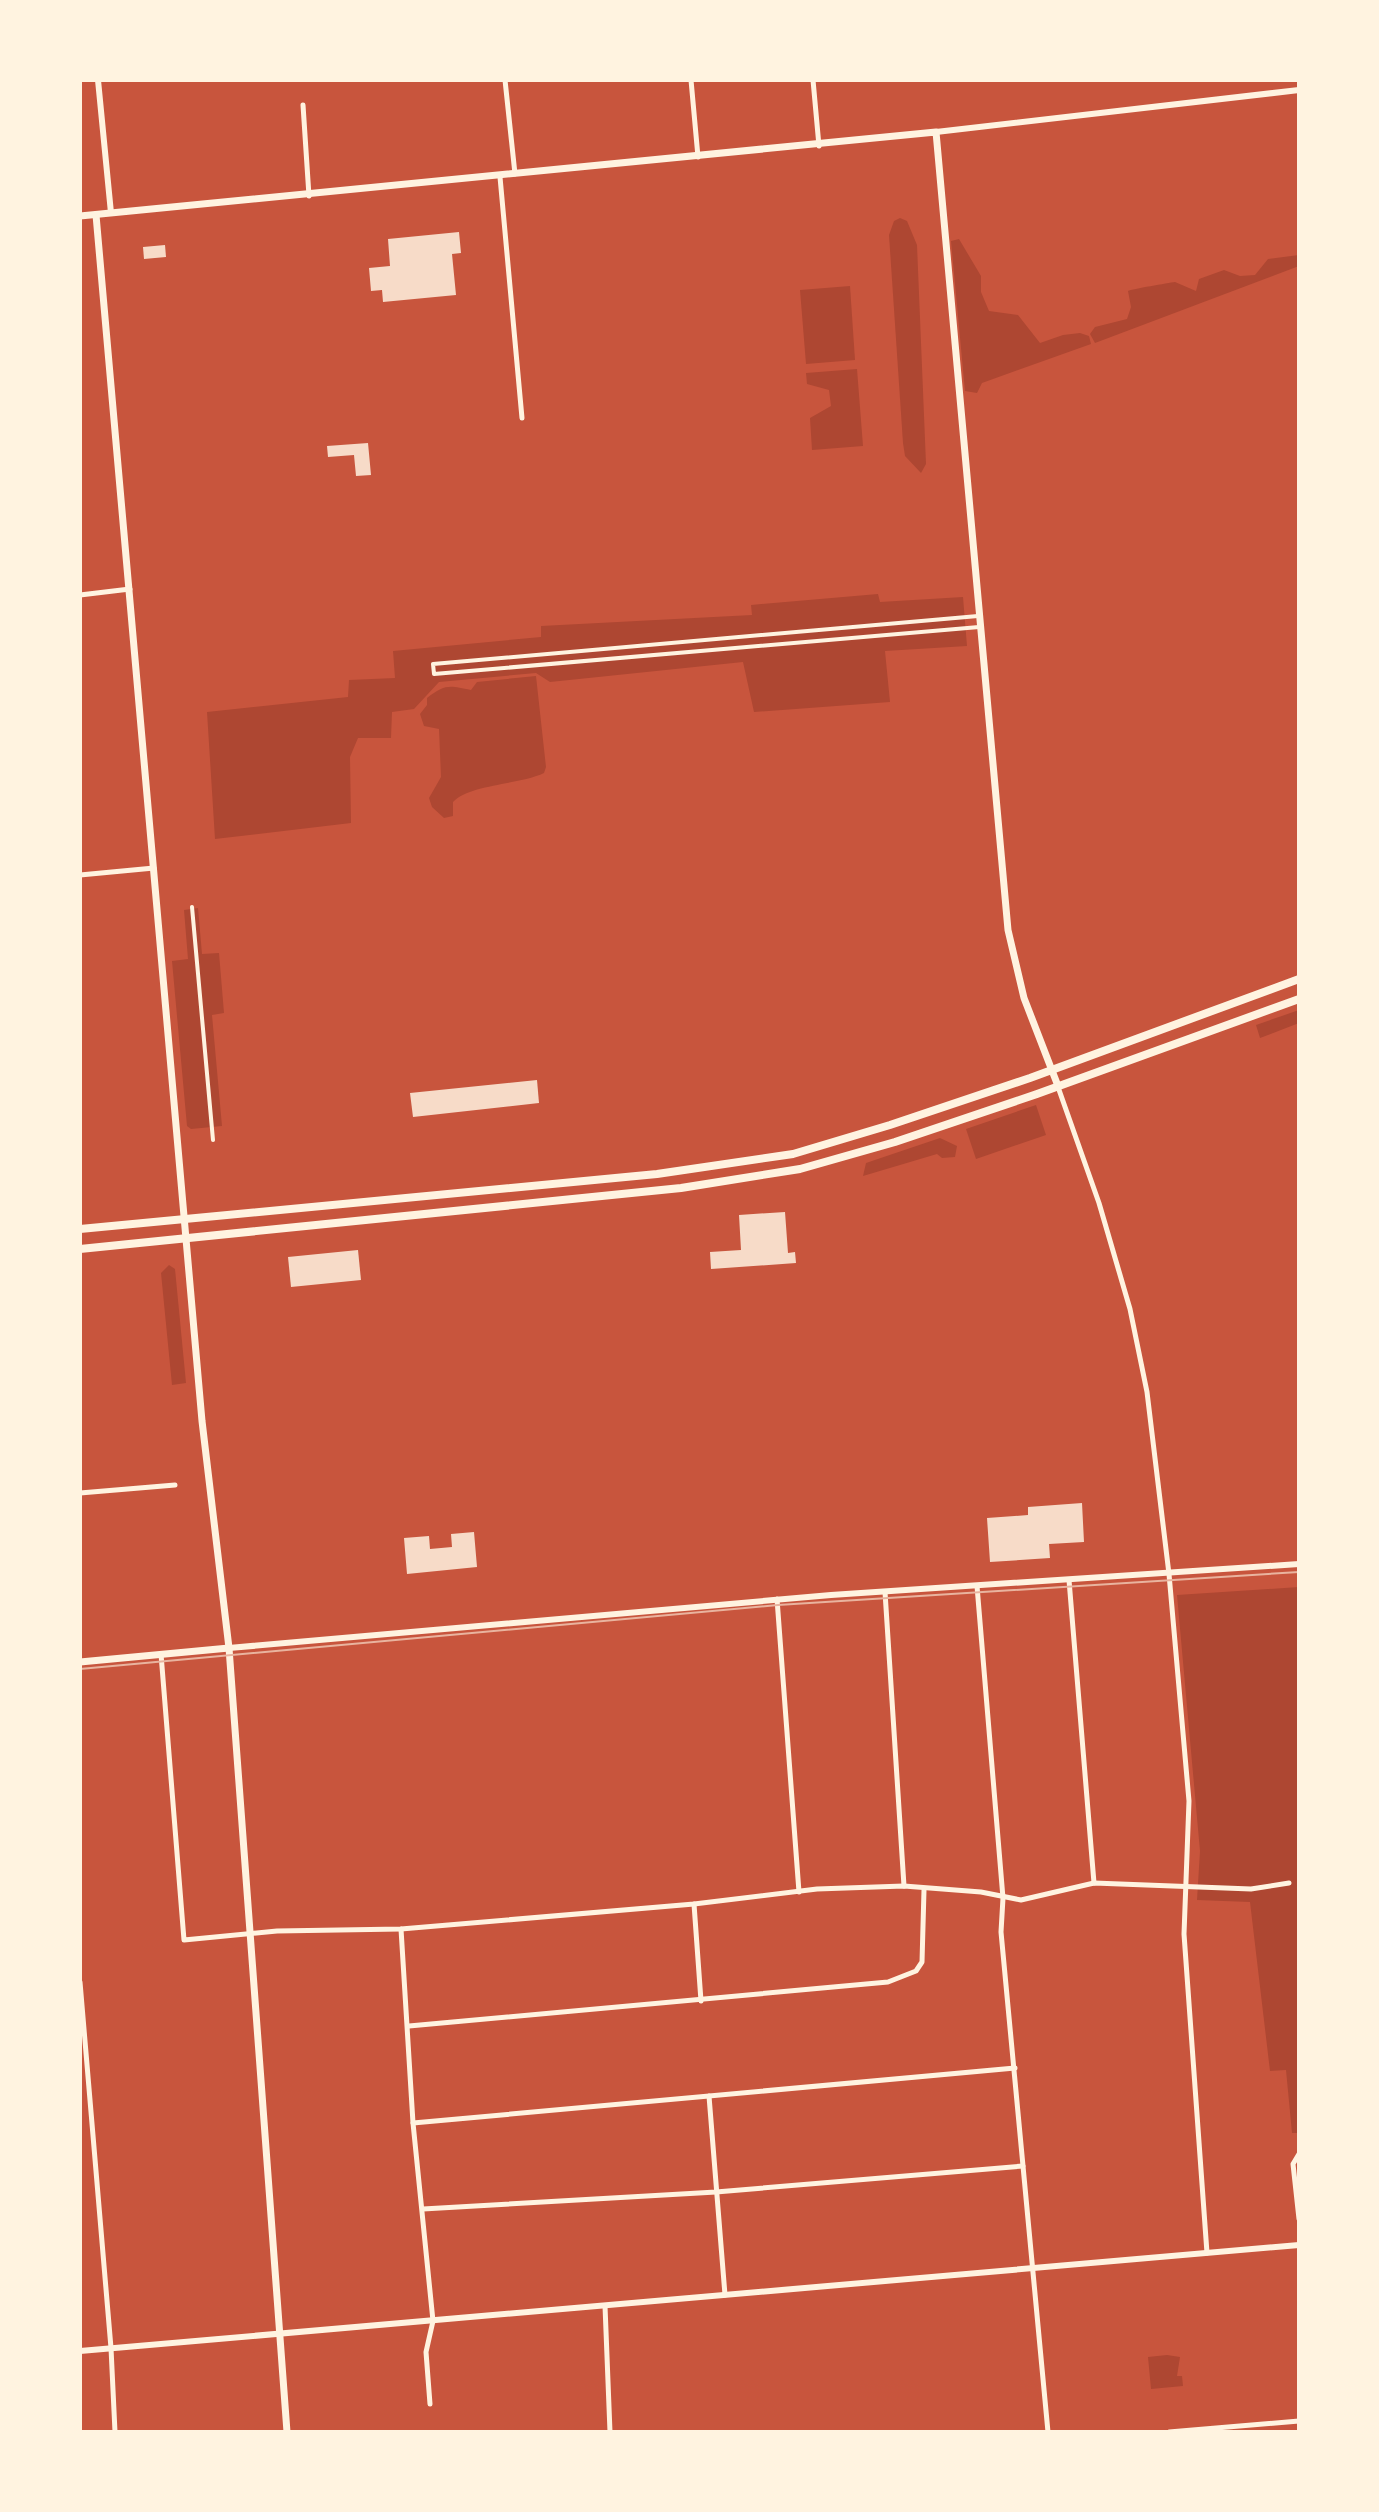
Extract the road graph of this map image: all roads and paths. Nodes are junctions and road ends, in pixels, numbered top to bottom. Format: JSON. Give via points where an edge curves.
{"nodes":[{"id":1,"x":98,"y":80,"type":"edge"},
{"id":2,"x":505,"y":80,"type":"edge"},
{"id":3,"x":691,"y":80,"type":"edge"},
{"id":4,"x":813,"y":80,"type":"edge"},
{"id":5,"x":1299,"y":90,"type":"edge"},
{"id":6,"x":303,"y":105,"type":"dead end"},
{"id":7,"x":936,"y":132,"type":"junction"},
{"id":8,"x":819,"y":146,"type":"junction"},
{"id":9,"x":698,"y":158,"type":"junction"},
{"id":10,"x":515,"y":176,"type":"junction"},
{"id":11,"x":500,"y":177,"type":"junction"},
{"id":12,"x":309,"y":196,"type":"junction"},
{"id":13,"x":111,"y":213,"type":"junction"},
{"id":14,"x":96,"y":215,"type":"junction"},
{"id":15,"x":80,"y":216,"type":"edge"},
{"id":16,"x":522,"y":418,"type":"dead end"},
{"id":17,"x":131,"y":589,"type":"junction"},
{"id":18,"x":80,"y":595,"type":"edge"},
{"id":19,"x":978,"y":616,"type":"junction"},
{"id":20,"x":979,"y":627,"type":"junction"},
{"id":21,"x":155,"y":868,"type":"junction"},
{"id":22,"x":80,"y":875,"type":"edge"},
{"id":23,"x":192,"y":907,"type":"dead end"},
{"id":24,"x":1299,"y":979,"type":"edge"},
{"id":25,"x":1299,"y":999,"type":"edge"},
{"id":26,"x":1051,"y":1070,"type":"junction"},
{"id":27,"x":1058,"y":1086,"type":"junction"},
{"id":28,"x":213,"y":1140,"type":"dead end"},
{"id":29,"x":186,"y":1220,"type":"junction"},
{"id":30,"x":80,"y":1229,"type":"edge"},
{"id":31,"x":188,"y":1240,"type":"junction"},
{"id":32,"x":80,"y":1249,"type":"edge"},
{"id":33,"x":175,"y":1485,"type":"dead end"},
{"id":34,"x":80,"y":1493,"type":"edge"},
{"id":35,"x":1299,"y":1564,"type":"edge"},
{"id":36,"x":1169,"y":1574,"type":"junction"},
{"id":37,"x":1069,"y":1580,"type":"junction"},
{"id":38,"x":977,"y":1586,"type":"junction"},
{"id":39,"x":885,"y":1592,"type":"junction"},
{"id":40,"x":777,"y":1599,"type":"junction"},
{"id":41,"x":229,"y":1648,"type":"junction"},
{"id":42,"x":161,"y":1654,"type":"junction"},
{"id":43,"x":80,"y":1662,"type":"edge"},
{"id":44,"x":1094,"y":1883,"type":"junction"},
{"id":45,"x":1289,"y":1883,"type":"dead end"},
{"id":46,"x":1186,"y":1885,"type":"junction"},
{"id":47,"x":904,"y":1886,"type":"junction"},
{"id":48,"x":924,"y":1890,"type":"junction"},
{"id":49,"x":799,"y":1892,"type":"junction"},
{"id":50,"x":1003,"y":1898,"type":"junction"},
{"id":51,"x":694,"y":1904,"type":"junction"},
{"id":52,"x":401,"y":1929,"type":"junction"},
{"id":53,"x":251,"y":1935,"type":"junction"},
{"id":54,"x":80,"y":1982,"type":"edge"},
{"id":55,"x":701,"y":2001,"type":"junction"},
{"id":56,"x":409,"y":2026,"type":"junction"},
{"id":57,"x":1015,"y":2068,"type":"junction"},
{"id":58,"x":709,"y":2096,"type":"junction"},
{"id":59,"x":413,"y":2123,"type":"junction"},
{"id":60,"x":1299,"y":2154,"type":"edge"},
{"id":61,"x":1023,"y":2166,"type":"junction"},
{"id":62,"x":716,"y":2192,"type":"junction"},
{"id":63,"x":423,"y":2209,"type":"junction"},
{"id":64,"x":1299,"y":2219,"type":"edge"},
{"id":65,"x":1299,"y":2245,"type":"edge"},
{"id":66,"x":1207,"y":2253,"type":"junction"},
{"id":67,"x":1032,"y":2269,"type":"junction"},
{"id":68,"x":725,"y":2295,"type":"junction"},
{"id":69,"x":605,"y":2306,"type":"junction"},
{"id":70,"x":433,"y":2321,"type":"junction"},
{"id":71,"x":281,"y":2334,"type":"junction"},
{"id":72,"x":111,"y":2348,"type":"junction"},
{"id":73,"x":80,"y":2351,"type":"edge"},
{"id":74,"x":430,"y":2404,"type":"dead end"},
{"id":75,"x":1299,"y":2421,"type":"edge"},
{"id":76,"x":115,"y":2432,"type":"edge"},
{"id":77,"x":287,"y":2432,"type":"edge"},
{"id":78,"x":610,"y":2432,"type":"edge"},
{"id":79,"x":1048,"y":2432,"type":"edge"},
{"id":80,"x":1169,"y":2432,"type":"edge"}],
"edges":[{"from":1,"to":13,"type":"street"},
{"from":2,"to":10,"type":"street"},
{"from":3,"to":9,"type":"street"},
{"from":4,"to":8,"type":"street"},
{"from":5,"to":7,"type":"street"},
{"from":6,"to":12,"type":"street"},
{"from":7,"to":8,"type":"main road"},
{"from":7,"to":19,"type":"main road"},
{"from":8,"to":9,"type":"main road"},
{"from":9,"to":10,"type":"main road"},
{"from":10,"to":11,"type":"main road"},
{"from":11,"to":12,"type":"main road"},
{"from":11,"to":16,"type":"street"},
{"from":12,"to":13,"type":"main road"},
{"from":13,"to":14,"type":"main road"},
{"from":14,"to":15,"type":"main road"},
{"from":14,"to":17,"type":"main road"},
{"from":17,"to":18,"type":"street"},
{"from":17,"to":21,"type":"main road"},
{"from":19,"to":20,"type":"main road"},
{"from":19,"to":20,"type":"street","via":[[433,664],[434,674]]},
{"from":20,"to":26,"type":"main road","via":[[1008,930],[1024,998]]},
{"from":21,"to":22,"type":"street"},
{"from":21,"to":29,"type":"main road"},
{"from":23,"to":28,"type":"street"},
{"from":24,"to":26,"type":"main road"},
{"from":25,"to":27,"type":"main road"},
{"from":26,"to":27,"type":"main road"},
{"from":26,"to":29,"type":"main road","via":[[837,1142],[746,1163]]},
{"from":27,"to":31,"type":"main road","via":[[895,1142],[750,1178]]},
{"from":27,"to":36,"type":"street","via":[[1099,1203],[1142,1359]]},
{"from":29,"to":30,"type":"main road"},
{"from":29,"to":31,"type":"main road"},
{"from":31,"to":32,"type":"main road"},
{"from":31,"to":41,"type":"main road","via":[[205,1450]]},
{"from":33,"to":34,"type":"street"},
{"from":35,"to":36,"type":"street"},
{"from":36,"to":37,"type":"street"},
{"from":36,"to":46,"type":"street","via":[[1189,1801]]},
{"from":37,"to":38,"type":"street"},
{"from":37,"to":44,"type":"street"},
{"from":38,"to":39,"type":"street"},
{"from":38,"to":50,"type":"street"},
{"from":39,"to":40,"type":"street"},
{"from":39,"to":47,"type":"street"},
{"from":40,"to":41,"type":"street"},
{"from":40,"to":49,"type":"street"},
{"from":41,"to":42,"type":"main road"},
{"from":41,"to":53,"type":"main road"},
{"from":42,"to":43,"type":"main road"},
{"from":42,"to":53,"type":"street","via":[[184,1940]]},
{"from":44,"to":46,"type":"street"},
{"from":44,"to":50,"type":"street","via":[[1030,1899]]},
{"from":45,"to":46,"type":"street","via":[[1251,1889]]},
{"from":46,"to":66,"type":"street","via":[[1184,1934]]},
{"from":47,"to":48,"type":"street"},
{"from":47,"to":49,"type":"street"},
{"from":48,"to":50,"type":"street"},
{"from":48,"to":55,"type":"street","via":[[922,1962],[904,1978]]},
{"from":49,"to":51,"type":"street"},
{"from":50,"to":57,"type":"street","via":[[1001,1932]]},
{"from":51,"to":52,"type":"street"},
{"from":51,"to":55,"type":"street"},
{"from":52,"to":53,"type":"street"},
{"from":52,"to":56,"type":"street"},
{"from":53,"to":71,"type":"main road"},
{"from":54,"to":72,"type":"street"},
{"from":55,"to":56,"type":"street"},
{"from":56,"to":59,"type":"street"},
{"from":57,"to":58,"type":"street"},
{"from":57,"to":61,"type":"street"},
{"from":58,"to":59,"type":"street"},
{"from":58,"to":62,"type":"street"},
{"from":59,"to":63,"type":"street"},
{"from":60,"to":64,"type":"street","via":[[1293,2164]]},
{"from":61,"to":62,"type":"street"},
{"from":61,"to":67,"type":"street"},
{"from":62,"to":63,"type":"street"},
{"from":62,"to":68,"type":"street"},
{"from":63,"to":70,"type":"street"},
{"from":65,"to":66,"type":"street"},
{"from":66,"to":67,"type":"street"},
{"from":67,"to":68,"type":"street"},
{"from":67,"to":79,"type":"street"},
{"from":68,"to":69,"type":"street"},
{"from":69,"to":70,"type":"street"},
{"from":69,"to":78,"type":"street"},
{"from":70,"to":71,"type":"street"},
{"from":70,"to":74,"type":"street","via":[[426,2352]]},
{"from":71,"to":72,"type":"street"},
{"from":71,"to":77,"type":"main road"},
{"from":72,"to":73,"type":"street"},
{"from":72,"to":76,"type":"street"},
{"from":75,"to":80,"type":"street"}]}
